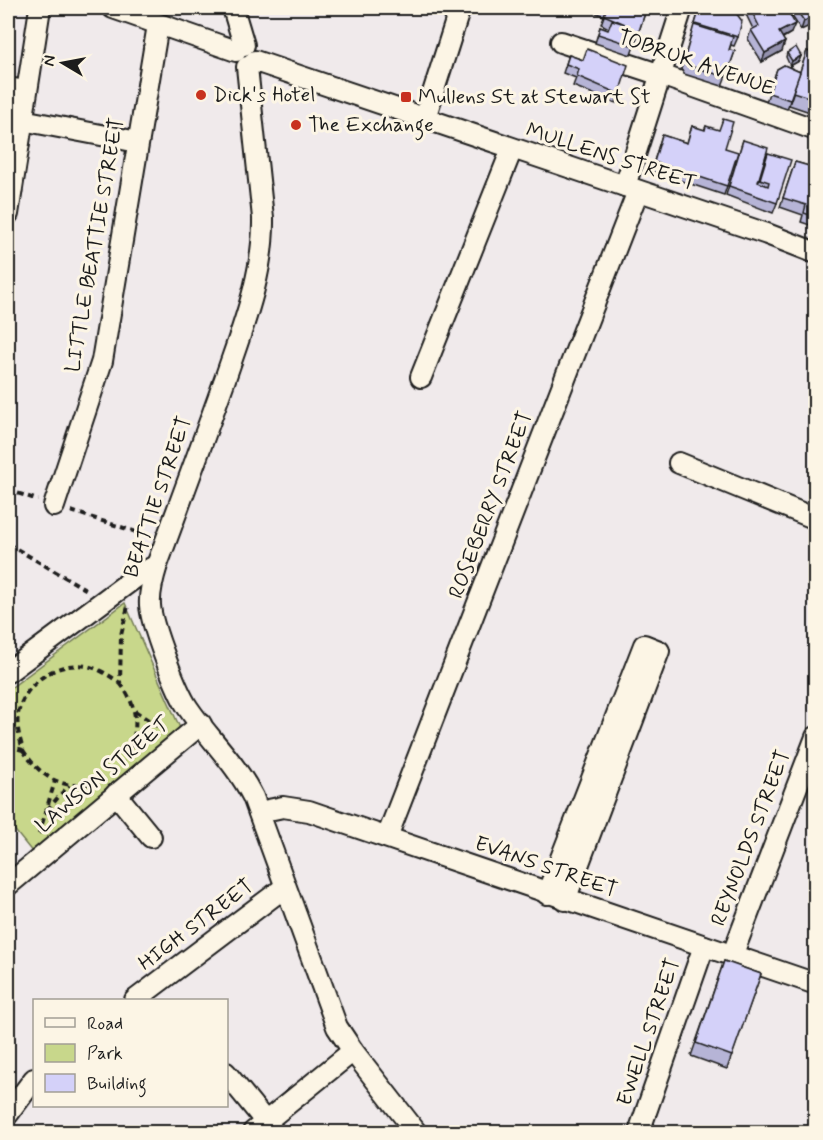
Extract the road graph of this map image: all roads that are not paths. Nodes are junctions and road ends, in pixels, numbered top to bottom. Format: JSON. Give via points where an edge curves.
{"nodes":[{"id":1,"x":40,"y":8,"type":"edge"},
{"id":2,"x":113,"y":8,"type":"edge"},
{"id":3,"x":233,"y":8,"type":"edge"},
{"id":4,"x":460,"y":8,"type":"edge"},
{"id":5,"x":682,"y":8,"type":"edge"},
{"id":6,"x":158,"y":25,"type":"junction"},
{"id":7,"x":561,"y":42,"type":"dead end"},
{"id":8,"x":245,"y":56,"type":"junction"},
{"id":9,"x":661,"y":75,"type":"junction"},
{"id":10,"x":17,"y":89,"type":"edge"},
{"id":11,"x":424,"y":118,"type":"junction"},
{"id":12,"x":21,"y":120,"type":"junction"},
{"id":13,"x":816,"y":130,"type":"edge"},
{"id":14,"x":138,"y":142,"type":"junction"},
{"id":15,"x":512,"y":148,"type":"junction"},
{"id":16,"x":632,"y":189,"type":"junction"},
{"id":17,"x":8,"y":214,"type":"edge"},
{"id":18,"x":816,"y":253,"type":"edge"},
{"id":19,"x":421,"y":377,"type":"dead end"},
{"id":20,"x":679,"y":463,"type":"dead end"},
{"id":21,"x":54,"y":506,"type":"road end"},
{"id":22,"x":816,"y":519,"type":"edge"},
{"id":23,"x":148,"y":570,"type":"junction"},
{"id":24,"x":8,"y":672,"type":"edge"},
{"id":25,"x":201,"y":724,"type":"junction"},
{"id":26,"x":816,"y":737,"type":"edge"},
{"id":27,"x":607,"y":766,"type":"junction"},
{"id":28,"x":808,"y":781,"type":"edge"},
{"id":29,"x":116,"y":794,"type":"junction"},
{"id":30,"x":259,"y":812,"type":"junction"},
{"id":31,"x":151,"y":837,"type":"dead end"},
{"id":32,"x":387,"y":837,"type":"junction"},
{"id":33,"x":8,"y":885,"type":"edge"},
{"id":34,"x":285,"y":887,"type":"junction"},
{"id":35,"x":556,"y":897,"type":"junction"},
{"id":36,"x":704,"y":946,"type":"junction"},
{"id":37,"x":732,"y":956,"type":"junction"},
{"id":38,"x":816,"y":984,"type":"edge"},
{"id":39,"x":136,"y":999,"type":"edge"},
{"id":40,"x":353,"y":1051,"type":"junction"},
{"id":41,"x":228,"y":1076,"type":"edge"},
{"id":42,"x":33,"y":1080,"type":"edge"},
{"id":43,"x":8,"y":1114,"type":"edge"},
{"id":44,"x":264,"y":1129,"type":"edge"},
{"id":45,"x":416,"y":1132,"type":"edge"},
{"id":46,"x":639,"y":1132,"type":"edge"}],
"edges":[{"from":1,"to":10,"type":"street"},
{"from":2,"to":6,"type":"street","name":"MULLENS STREET"},
{"from":3,"to":8,"type":"street","name":"BEATTIE STREET"},
{"from":4,"to":11,"type":"street"},
{"from":5,"to":9,"type":"street","name":"ROSEBERRY STREET"},
{"from":6,"to":8,"type":"street","name":"MULLENS STREET"},
{"from":6,"to":14,"type":"street","name":"LITTLE BEATTIE STREET"},
{"from":7,"to":9,"type":"street","name":"TOBRUK AVENUE"},
{"from":8,"to":11,"type":"street","name":"MULLENS STREET"},
{"from":8,"to":23,"type":"street","name":"BEATTIE STREET","via":[[263,218],[260,266],[228,369]]},
{"from":9,"to":13,"type":"street","name":"TOBRUK AVENUE"},
{"from":9,"to":16,"type":"street","name":"ROSEBERRY STREET"},
{"from":10,"to":12,"type":"street"},
{"from":11,"to":15,"type":"street","name":"MULLENS STREET"},
{"from":12,"to":14,"type":"street"},
{"from":12,"to":17,"type":"street"},
{"from":14,"to":21,"type":"street","name":"LITTLE BEATTIE STREET","via":[[102,361]]},
{"from":15,"to":16,"type":"street","name":"MULLENS STREET"},
{"from":15,"to":19,"type":"street"},
{"from":16,"to":18,"type":"street","name":"MULLENS STREET"},
{"from":16,"to":32,"type":"street","name":"ROSEBERRY STREET"},
{"from":20,"to":22,"type":"street"},
{"from":23,"to":24,"type":"street"},
{"from":23,"to":25,"type":"street","name":"BEATTIE STREET","via":[[152,616],[179,692]]},
{"from":25,"to":29,"type":"street","name":"LAWSON STREET"},
{"from":25,"to":30,"type":"street","name":"BEATTIE STREET","via":[[244,779]]},
{"from":26,"to":28,"type":"street","name":"REYNOLDS STREET"},
{"from":27,"to":27,"type":"street","via":[[644,645],[659,651]]},
{"from":27,"to":35,"type":"street"},
{"from":28,"to":37,"type":"street","name":"REYNOLDS STREET"},
{"from":29,"to":31,"type":"street"},
{"from":29,"to":33,"type":"street","name":"LAWSON STREET"},
{"from":30,"to":32,"type":"street","name":"EVANS STREET","via":[[283,807],[299,809]]},
{"from":30,"to":34,"type":"street","name":"BEATTIE STREET"},
{"from":32,"to":35,"type":"street","name":"EVANS STREET"},
{"from":34,"to":39,"type":"street","name":"HIGH STREET"},
{"from":34,"to":40,"type":"street","name":"BEATTIE STREET","via":[[331,1014]]},
{"from":35,"to":36,"type":"street","name":"EVANS STREET"},
{"from":36,"to":37,"type":"street","name":"EVANS STREET"},
{"from":36,"to":46,"type":"street","name":"EWELL STREET"},
{"from":37,"to":38,"type":"street","name":"EVANS STREET"},
{"from":40,"to":44,"type":"street"},
{"from":40,"to":45,"type":"street","name":"BEATTIE STREET"},
{"from":41,"to":44,"type":"street"},
{"from":42,"to":43,"type":"street"}]}
